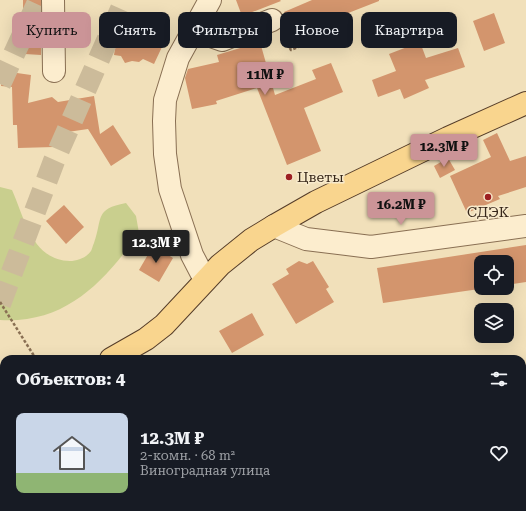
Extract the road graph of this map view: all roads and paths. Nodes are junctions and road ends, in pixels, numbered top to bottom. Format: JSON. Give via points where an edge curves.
{"nodes":[{"id":1,"x":53,"y":0,"type":"edge"},
{"id":2,"x":210,"y":0,"type":"edge"},
{"id":3,"x":204,"y":12,"type":"edge"},
{"id":4,"x":184,"y":48,"type":"edge"},
{"id":5,"x":296,"y":48,"type":"edge"},
{"id":6,"x":291,"y":50,"type":"dead end"},
{"id":7,"x":54,"y":71,"type":"dead end"},
{"id":8,"x":526,"y":103,"type":"edge"},
{"id":9,"x":274,"y":226,"type":"junction"},
{"id":10,"x":526,"y":226,"type":"edge"},
{"id":11,"x":204,"y":280,"type":"junction"},
{"id":12,"x":0,"y":302,"type":"edge"},
{"id":13,"x":33,"y":355,"type":"edge"},
{"id":14,"x":118,"y":355,"type":"edge"}],
"edges":[{"from":1,"to":7,"type":"street"},
{"from":2,"to":3,"type":"street"},
{"from":4,"to":11,"type":"street","via":[[165,100],[165,154],[170,188],[192,255]]},
{"from":5,"to":6,"type":"path"},
{"from":8,"to":9,"type":"main road","via":[[344,188]]},
{"from":9,"to":10,"type":"street","via":[[306,239],[372,247]]},
{"from":9,"to":11,"type":"main road","via":[[233,254]]},
{"from":11,"to":14,"type":"main road","via":[[164,325]]},
{"from":12,"to":13,"type":"path"}]}
